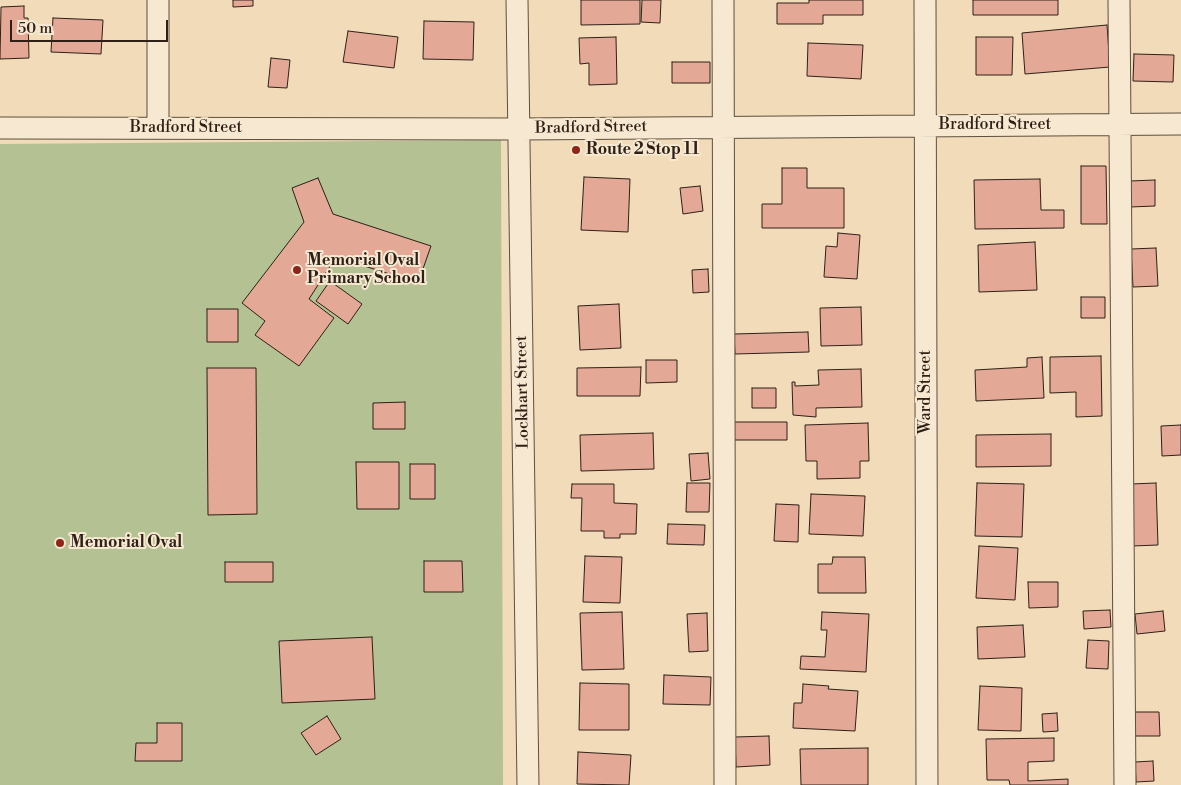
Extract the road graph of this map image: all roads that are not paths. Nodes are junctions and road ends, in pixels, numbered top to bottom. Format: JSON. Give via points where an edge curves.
{"nodes":[{"id":1,"x":158,"y":0,"type":"edge"},
{"id":2,"x":517,"y":0,"type":"edge"},
{"id":3,"x":723,"y":0,"type":"edge"},
{"id":4,"x":925,"y":0,"type":"edge"},
{"id":5,"x":1119,"y":0,"type":"edge"},
{"id":6,"x":1119,"y":124,"type":"junction"},
{"id":7,"x":1181,"y":124,"type":"edge"},
{"id":8,"x":925,"y":126,"type":"junction"},
{"id":9,"x":158,"y":127,"type":"junction"},
{"id":10,"x":723,"y":127,"type":"junction"},
{"id":11,"x":0,"y":128,"type":"edge"},
{"id":12,"x":520,"y":129,"type":"junction"},
{"id":13,"x":528,"y":785,"type":"edge"},
{"id":14,"x":725,"y":785,"type":"edge"},
{"id":15,"x":927,"y":785,"type":"edge"},
{"id":16,"x":1125,"y":785,"type":"edge"}],
"edges":[{"from":1,"to":9,"type":"street"},
{"from":2,"to":12,"type":"street","name":"Lockhart Street"},
{"from":3,"to":10,"type":"street"},
{"from":4,"to":8,"type":"street","name":"Ward Street"},
{"from":5,"to":6,"type":"street"},
{"from":6,"to":7,"type":"street","name":"Bradford Street"},
{"from":6,"to":8,"type":"street","name":"Bradford Street"},
{"from":6,"to":16,"type":"street"},
{"from":8,"to":10,"type":"street","name":"Bradford Street"},
{"from":8,"to":15,"type":"street","name":"Ward Street"},
{"from":9,"to":11,"type":"street","name":"Bradford Street"},
{"from":9,"to":12,"type":"street","name":"Bradford Street"},
{"from":10,"to":12,"type":"street","name":"Bradford Street"},
{"from":10,"to":14,"type":"street"},
{"from":12,"to":13,"type":"street","name":"Lockhart Street"}]}
